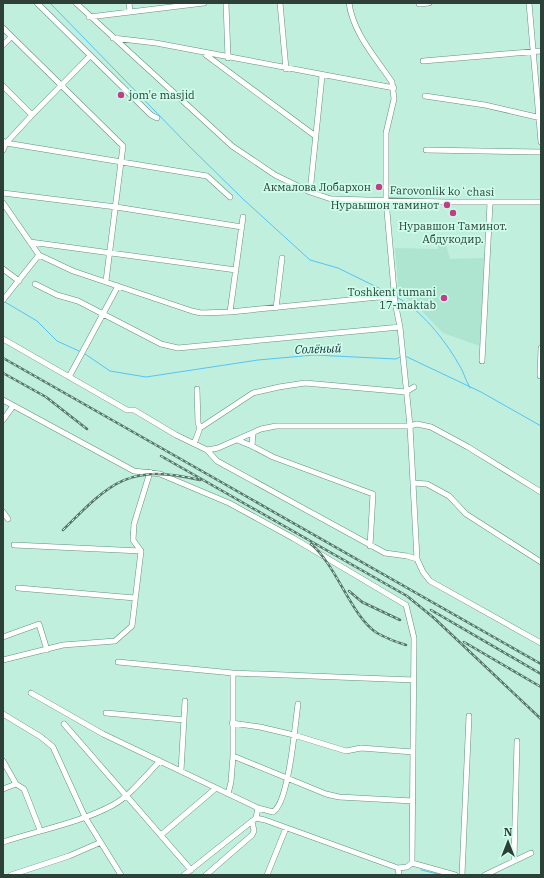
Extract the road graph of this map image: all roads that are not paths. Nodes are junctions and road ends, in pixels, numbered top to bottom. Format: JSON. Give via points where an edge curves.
{"nodes":[{"id":1,"x":37,"y":3,"type":"edge"},
{"id":2,"x":76,"y":3,"type":"edge"},
{"id":3,"x":129,"y":3,"type":"edge"},
{"id":4,"x":204,"y":3,"type":"edge"},
{"id":5,"x":226,"y":3,"type":"edge"},
{"id":6,"x":280,"y":3,"type":"edge"},
{"id":7,"x":349,"y":3,"type":"edge"},
{"id":8,"x":429,"y":3,"type":"edge"},
{"id":9,"x":529,"y":3,"type":"edge"},
{"id":10,"x":419,"y":4,"type":"dead end"},
{"id":11,"x":173,"y":5,"type":"edge"},
{"id":12,"x":130,"y":12,"type":"junction"},
{"id":13,"x":89,"y":17,"type":"junction"},
{"id":14,"x":3,"y":28,"type":"edge"},
{"id":15,"x":11,"y":37,"type":"junction"},
{"id":16,"x":113,"y":38,"type":"junction"},
{"id":17,"x":3,"y":45,"type":"edge"},
{"id":18,"x":533,"y":51,"type":"junction"},
{"id":19,"x":541,"y":51,"type":"edge"},
{"id":20,"x":203,"y":53,"type":"junction"},
{"id":21,"x":90,"y":56,"type":"junction"},
{"id":22,"x":228,"y":58,"type":"junction"},
{"id":23,"x":423,"y":61,"type":"dead end"},
{"id":24,"x":286,"y":69,"type":"junction"},
{"id":25,"x":322,"y":76,"type":"junction"},
{"id":26,"x":61,"y":85,"type":"junction"},
{"id":27,"x":3,"y":86,"type":"edge"},
{"id":28,"x":394,"y":88,"type":"junction"},
{"id":29,"x":425,"y":96,"type":"dead end"},
{"id":30,"x":32,"y":115,"type":"junction"},
{"id":31,"x":157,"y":118,"type":"dead end"},
{"id":32,"x":540,"y":119,"type":"edge"},
{"id":33,"x":314,"y":135,"type":"junction"},
{"id":34,"x":4,"y":142,"type":"edge"},
{"id":35,"x":541,"y":142,"type":"edge"},
{"id":36,"x":3,"y":150,"type":"edge"},
{"id":37,"x":426,"y":150,"type":"dead end"},
{"id":38,"x":541,"y":152,"type":"edge"},
{"id":39,"x":122,"y":162,"type":"junction"},
{"id":40,"x":310,"y":192,"type":"junction"},
{"id":41,"x":3,"y":193,"type":"edge"},
{"id":42,"x":230,"y":197,"type":"dead end"},
{"id":43,"x":386,"y":200,"type":"junction"},
{"id":44,"x":541,"y":202,"type":"edge"},
{"id":45,"x":3,"y":203,"type":"edge"},
{"id":46,"x":490,"y":203,"type":"junction"},
{"id":47,"x":116,"y":207,"type":"junction"},
{"id":48,"x":243,"y":217,"type":"dead end"},
{"id":49,"x":242,"y":227,"type":"junction"},
{"id":50,"x":30,"y":242,"type":"junction"},
{"id":51,"x":110,"y":253,"type":"junction"},
{"id":52,"x":39,"y":255,"type":"junction"},
{"id":53,"x":282,"y":258,"type":"dead end"},
{"id":54,"x":3,"y":268,"type":"edge"},
{"id":55,"x":236,"y":270,"type":"junction"},
{"id":56,"x":19,"y":281,"type":"junction"},
{"id":57,"x":106,"y":282,"type":"junction"},
{"id":58,"x":35,"y":284,"type":"dead end"},
{"id":59,"x":118,"y":286,"type":"junction"},
{"id":60,"x":3,"y":300,"type":"edge"},
{"id":61,"x":395,"y":300,"type":"junction"},
{"id":62,"x":276,"y":308,"type":"junction"},
{"id":63,"x":230,"y":312,"type":"junction"},
{"id":64,"x":104,"y":314,"type":"junction"},
{"id":65,"x":400,"y":327,"type":"junction"},
{"id":66,"x":3,"y":339,"type":"edge"},
{"id":67,"x":541,"y":348,"type":"edge"},
{"id":68,"x":482,"y":361,"type":"dead end"},
{"id":69,"x":540,"y":376,"type":"dead end"},
{"id":70,"x":69,"y":377,"type":"junction"},
{"id":71,"x":414,"y":387,"type":"dead end"},
{"id":72,"x":197,"y":389,"type":"dead end"},
{"id":73,"x":406,"y":392,"type":"junction"},
{"id":74,"x":3,"y":400,"type":"edge"},
{"id":75,"x":13,"y":406,"type":"junction"},
{"id":76,"x":3,"y":420,"type":"edge"},
{"id":77,"x":410,"y":426,"type":"junction"},
{"id":78,"x":200,"y":428,"type":"junction"},
{"id":79,"x":252,"y":433,"type":"junction"},
{"id":80,"x":238,"y":440,"type":"junction"},
{"id":81,"x":194,"y":444,"type":"junction"},
{"id":82,"x":252,"y":446,"type":"junction"},
{"id":83,"x":207,"y":450,"type":"junction"},
{"id":84,"x":150,"y":472,"type":"junction"},
{"id":85,"x":414,"y":484,"type":"junction"},
{"id":86,"x":541,"y":492,"type":"edge"},
{"id":87,"x":3,"y":512,"type":"edge"},
{"id":88,"x":8,"y":519,"type":"dead end"},
{"id":89,"x":14,"y":545,"type":"dead end"},
{"id":90,"x":370,"y":546,"type":"junction"},
{"id":91,"x":141,"y":551,"type":"junction"},
{"id":92,"x":417,"y":559,"type":"junction"},
{"id":93,"x":541,"y":562,"type":"edge"},
{"id":94,"x":18,"y":588,"type":"dead end"},
{"id":95,"x":135,"y":598,"type":"junction"},
{"id":96,"x":3,"y":637,"type":"edge"},
{"id":97,"x":541,"y":643,"type":"edge"},
{"id":98,"x":48,"y":650,"type":"junction"},
{"id":99,"x":3,"y":660,"type":"edge"},
{"id":100,"x":118,"y":662,"type":"dead end"},
{"id":101,"x":233,"y":673,"type":"junction"},
{"id":102,"x":414,"y":680,"type":"junction"},
{"id":103,"x":31,"y":693,"type":"dead end"},
{"id":104,"x":185,"y":701,"type":"dead end"},
{"id":105,"x":298,"y":704,"type":"dead end"},
{"id":106,"x":106,"y":713,"type":"dead end"},
{"id":107,"x":3,"y":714,"type":"edge"},
{"id":108,"x":469,"y":716,"type":"dead end"},
{"id":109,"x":184,"y":720,"type":"junction"},
{"id":110,"x":232,"y":723,"type":"junction"},
{"id":111,"x":64,"y":724,"type":"dead end"},
{"id":112,"x":294,"y":735,"type":"junction"},
{"id":113,"x":516,"y":741,"type":"dead end"},
{"id":114,"x":413,"y":752,"type":"junction"},
{"id":115,"x":233,"y":756,"type":"junction"},
{"id":116,"x":3,"y":760,"type":"edge"},
{"id":117,"x":160,"y":761,"type":"junction"},
{"id":118,"x":181,"y":772,"type":"junction"},
{"id":119,"x":288,"y":779,"type":"junction"},
{"id":120,"x":16,"y":784,"type":"junction"},
{"id":121,"x":216,"y":788,"type":"junction"},
{"id":122,"x":3,"y":789,"type":"edge"},
{"id":123,"x":228,"y":794,"type":"junction"},
{"id":124,"x":126,"y":795,"type":"junction"},
{"id":125,"x":412,"y":801,"type":"junction"},
{"id":126,"x":258,"y":808,"type":"junction"},
{"id":127,"x":85,"y":817,"type":"junction"},
{"id":128,"x":254,"y":820,"type":"junction"},
{"id":129,"x":286,"y":828,"type":"junction"},
{"id":130,"x":40,"y":830,"type":"junction"},
{"id":131,"x":161,"y":835,"type":"junction"},
{"id":132,"x":3,"y":842,"type":"edge"},
{"id":133,"x":99,"y":843,"type":"junction"},
{"id":134,"x":531,"y":853,"type":"dead end"},
{"id":135,"x":514,"y":862,"type":"junction"},
{"id":136,"x":412,"y":863,"type":"junction"},
{"id":137,"x":398,"y":868,"type":"junction"},
{"id":138,"x":191,"y":870,"type":"junction"},
{"id":139,"x":11,"y":875,"type":"edge"},
{"id":140,"x":121,"y":875,"type":"edge"},
{"id":141,"x":184,"y":875,"type":"edge"},
{"id":142,"x":206,"y":875,"type":"edge"},
{"id":143,"x":267,"y":875,"type":"edge"},
{"id":144,"x":399,"y":875,"type":"edge"},
{"id":145,"x":455,"y":875,"type":"edge"},
{"id":146,"x":462,"y":875,"type":"edge"},
{"id":147,"x":485,"y":875,"type":"edge"}],
"edges":[{"from":1,"to":21,"type":"street"},
{"from":2,"to":13,"type":"street","name":"Farovonlik koʻchasi"},
{"from":3,"to":12,"type":"street"},
{"from":4,"to":11,"type":"street"},
{"from":5,"to":22,"type":"street"},
{"from":6,"to":24,"type":"street"},
{"from":7,"to":28,"type":"street","via":[[358,33]]},
{"from":8,"to":10,"type":"street"},
{"from":9,"to":18,"type":"street"},
{"from":11,"to":12,"type":"street"},
{"from":12,"to":13,"type":"street"},
{"from":13,"to":16,"type":"street","name":"Farovonlik koʻchasi"},
{"from":14,"to":15,"type":"street"},
{"from":15,"to":17,"type":"street"},
{"from":15,"to":26,"type":"street"},
{"from":16,"to":20,"type":"street","via":[[156,43]]},
{"from":16,"to":40,"type":"street","name":"Farovonlik koʻchasi","via":[[232,146],[275,175]]},
{"from":18,"to":19,"type":"street"},
{"from":18,"to":23,"type":"street"},
{"from":18,"to":32,"type":"street"},
{"from":20,"to":22,"type":"street"},
{"from":20,"to":33,"type":"street"},
{"from":21,"to":26,"type":"street"},
{"from":21,"to":31,"type":"street"},
{"from":22,"to":24,"type":"street"},
{"from":24,"to":25,"type":"street"},
{"from":25,"to":28,"type":"street"},
{"from":25,"to":33,"type":"street"},
{"from":26,"to":30,"type":"street"},
{"from":26,"to":39,"type":"street","via":[[120,142],[124,149]]},
{"from":27,"to":30,"type":"street"},
{"from":28,"to":43,"type":"street","via":[[386,133]]},
{"from":29,"to":32,"type":"street","via":[[485,105]]},
{"from":30,"to":34,"type":"street"},
{"from":32,"to":35,"type":"street"},
{"from":33,"to":40,"type":"street"},
{"from":34,"to":36,"type":"street"},
{"from":34,"to":39,"type":"street"},
{"from":37,"to":38,"type":"street"},
{"from":39,"to":42,"type":"street","via":[[207,176]]},
{"from":39,"to":47,"type":"street"},
{"from":40,"to":43,"type":"street","name":"Farovonlik koʻchasi","via":[[331,198]]},
{"from":41,"to":47,"type":"street"},
{"from":43,"to":46,"type":"street","name":"Farovonlik koʻchasi"},
{"from":43,"to":61,"type":"street"},
{"from":44,"to":46,"type":"street","name":"Farovonlik koʻchasi"},
{"from":45,"to":50,"type":"street"},
{"from":46,"to":68,"type":"street"},
{"from":47,"to":49,"type":"street"},
{"from":47,"to":51,"type":"street"},
{"from":48,"to":49,"type":"street"},
{"from":49,"to":55,"type":"street"},
{"from":50,"to":51,"type":"street"},
{"from":50,"to":52,"type":"street"},
{"from":51,"to":55,"type":"street"},
{"from":51,"to":57,"type":"street"},
{"from":52,"to":56,"type":"street"},
{"from":52,"to":57,"type":"street","via":[[73,271]]},
{"from":53,"to":62,"type":"street"},
{"from":54,"to":56,"type":"street"},
{"from":55,"to":63,"type":"street"},
{"from":56,"to":60,"type":"street"},
{"from":57,"to":59,"type":"street"},
{"from":58,"to":64,"type":"street"},
{"from":59,"to":63,"type":"street","via":[[192,311]]},
{"from":59,"to":64,"type":"street"},
{"from":61,"to":62,"type":"street","via":[[379,297]]},
{"from":61,"to":65,"type":"street"},
{"from":62,"to":63,"type":"street"},
{"from":64,"to":65,"type":"street","via":[[161,344],[178,348]]},
{"from":64,"to":70,"type":"street"},
{"from":65,"to":73,"type":"street"},
{"from":66,"to":70,"type":"street"},
{"from":67,"to":69,"type":"street"},
{"from":70,"to":81,"type":"street"},
{"from":71,"to":73,"type":"street"},
{"from":72,"to":78,"type":"street"},
{"from":73,"to":77,"type":"street"},
{"from":73,"to":78,"type":"street","via":[[305,383],[278,387],[253,393]]},
{"from":74,"to":75,"type":"street"},
{"from":75,"to":76,"type":"street"},
{"from":75,"to":84,"type":"street","via":[[134,471]]},
{"from":77,"to":79,"type":"street","via":[[276,426]]},
{"from":77,"to":85,"type":"street"},
{"from":77,"to":86,"type":"street","via":[[417,424],[430,427]]},
{"from":78,"to":81,"type":"street"},
{"from":79,"to":80,"type":"street"},
{"from":79,"to":82,"type":"street"},
{"from":80,"to":82,"type":"street"},
{"from":80,"to":83,"type":"street"},
{"from":81,"to":83,"type":"street"},
{"from":82,"to":90,"type":"street","via":[[273,457],[373,494]]},
{"from":83,"to":90,"type":"street","via":[[217,461]]},
{"from":84,"to":91,"type":"street","via":[[134,524],[133,540]]},
{"from":84,"to":102,"type":"street","via":[[229,503],[406,605],[414,638]]},
{"from":85,"to":92,"type":"street"},
{"from":85,"to":93,"type":"street","via":[[427,484],[449,496],[466,514]]},
{"from":87,"to":88,"type":"street"},
{"from":89,"to":91,"type":"street"},
{"from":90,"to":92,"type":"street","via":[[385,553]]},
{"from":91,"to":95,"type":"street"},
{"from":92,"to":97,"type":"street","via":[[430,580]]},
{"from":94,"to":95,"type":"street"},
{"from":95,"to":98,"type":"street","via":[[132,626],[115,641],[63,645]]},
{"from":96,"to":98,"type":"street","via":[[39,624]]},
{"from":98,"to":99,"type":"street"},
{"from":100,"to":101,"type":"street"},
{"from":101,"to":102,"type":"street"},
{"from":101,"to":110,"type":"street"},
{"from":102,"to":114,"type":"street"},
{"from":103,"to":117,"type":"street","via":[[103,734]]},
{"from":104,"to":109,"type":"street"},
{"from":105,"to":112,"type":"street"},
{"from":106,"to":109,"type":"street"},
{"from":107,"to":127,"type":"street","via":[[53,747]]},
{"from":108,"to":146,"type":"street"},
{"from":109,"to":118,"type":"street"},
{"from":110,"to":112,"type":"street"},
{"from":110,"to":115,"type":"street"},
{"from":111,"to":124,"type":"street"},
{"from":112,"to":114,"type":"street","via":[[346,751],[361,748]]},
{"from":112,"to":119,"type":"street"},
{"from":113,"to":135,"type":"street"},
{"from":114,"to":125,"type":"street"},
{"from":115,"to":119,"type":"street"},
{"from":115,"to":123,"type":"street"},
{"from":116,"to":120,"type":"street"},
{"from":117,"to":118,"type":"street"},
{"from":117,"to":124,"type":"street"},
{"from":118,"to":121,"type":"street"},
{"from":119,"to":125,"type":"street","via":[[339,797]]},
{"from":119,"to":126,"type":"street","via":[[274,812]]},
{"from":120,"to":122,"type":"street"},
{"from":120,"to":130,"type":"street","via":[[24,790]]},
{"from":121,"to":123,"type":"street"},
{"from":121,"to":131,"type":"street"},
{"from":123,"to":126,"type":"street"},
{"from":124,"to":127,"type":"street","via":[[113,805]]},
{"from":124,"to":131,"type":"street"},
{"from":125,"to":136,"type":"street"},
{"from":126,"to":128,"type":"street"},
{"from":127,"to":130,"type":"street"},
{"from":127,"to":133,"type":"street"},
{"from":128,"to":129,"type":"street"},
{"from":128,"to":138,"type":"street"},
{"from":128,"to":142,"type":"street","via":[[252,835]]},
{"from":129,"to":137,"type":"street"},
{"from":129,"to":143,"type":"street"},
{"from":130,"to":132,"type":"street"},
{"from":131,"to":138,"type":"street"},
{"from":133,"to":139,"type":"street"},
{"from":133,"to":140,"type":"street"},
{"from":134,"to":135,"type":"street"},
{"from":135,"to":147,"type":"street"},
{"from":136,"to":137,"type":"street","via":[[407,867]]},
{"from":136,"to":145,"type":"street"},
{"from":137,"to":144,"type":"street"},
{"from":138,"to":141,"type":"street"}]}
